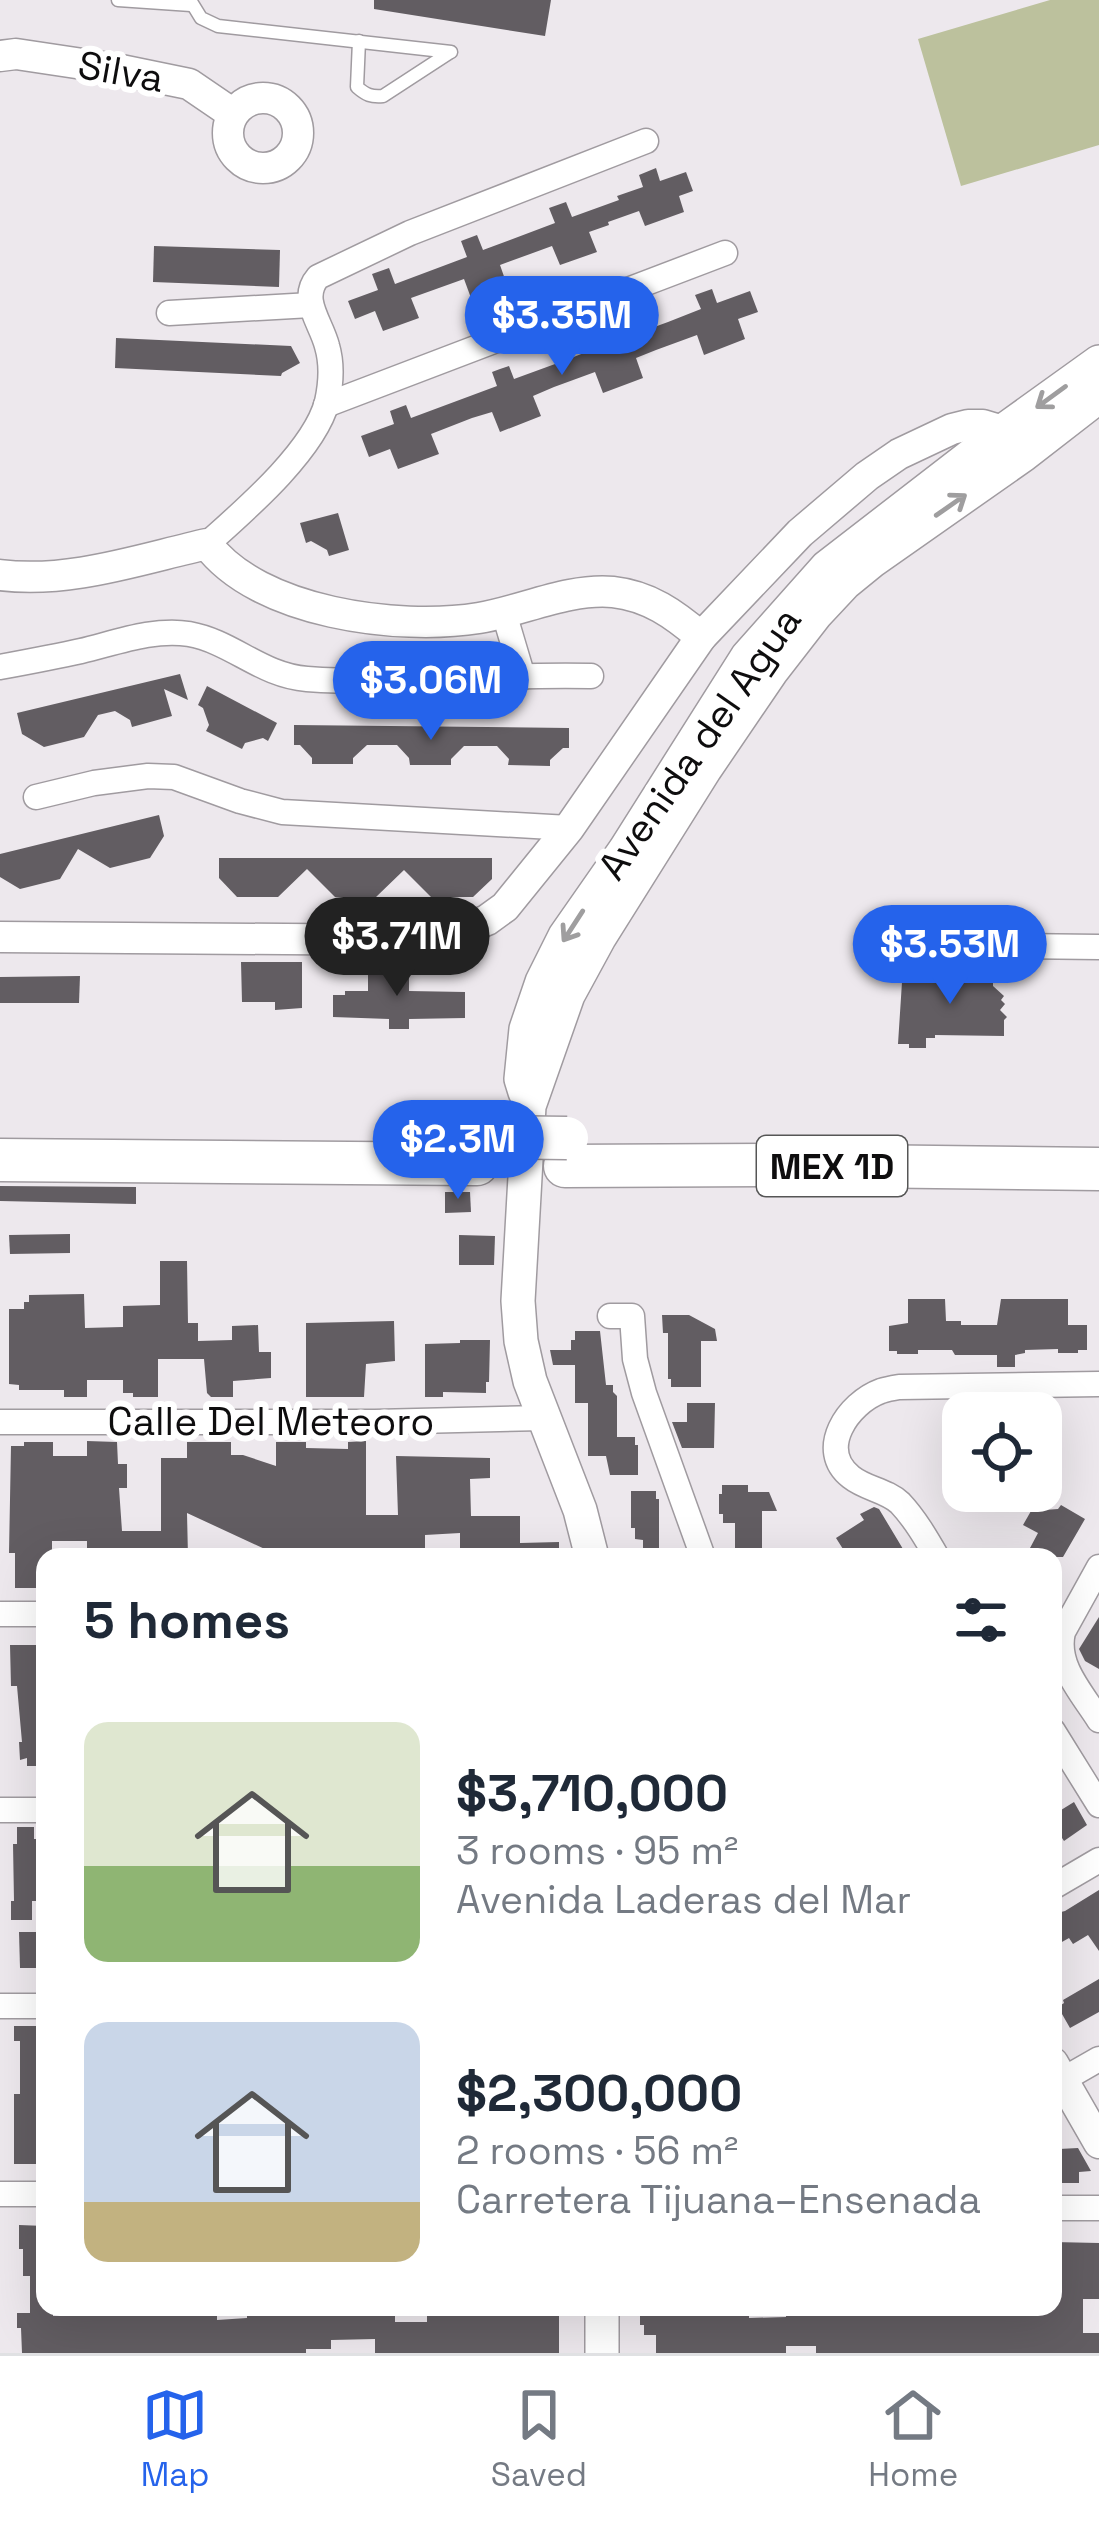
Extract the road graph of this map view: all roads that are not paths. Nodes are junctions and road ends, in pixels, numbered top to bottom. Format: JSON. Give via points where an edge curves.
{"nodes":[{"id":1,"x":120,"y":0,"type":"edge"},
{"id":2,"x":190,"y":3,"type":"edge"},
{"id":3,"x":359,"y":40,"type":"junction"},
{"id":4,"x":0,"y":56,"type":"edge"},
{"id":5,"x":232,"y":114,"type":"dead end"},
{"id":6,"x":646,"y":141,"type":"dead end"},
{"id":7,"x":725,"y":253,"type":"dead end"},
{"id":8,"x":311,"y":305,"type":"junction"},
{"id":9,"x":169,"y":313,"type":"dead end"},
{"id":10,"x":1099,"y":362,"type":"edge"},
{"id":11,"x":1099,"y":395,"type":"edge"},
{"id":12,"x":326,"y":406,"type":"junction"},
{"id":13,"x":1013,"y":443,"type":"junction"},
{"id":14,"x":207,"y":544,"type":"junction"},
{"id":15,"x":0,"y":574,"type":"edge"},
{"id":16,"x":504,"y":613,"type":"junction"},
{"id":17,"x":701,"y":637,"type":"junction"},
{"id":18,"x":0,"y":667,"type":"edge"},
{"id":19,"x":591,"y":676,"type":"dead end"},
{"id":20,"x":523,"y":677,"type":"junction"},
{"id":21,"x":36,"y":797,"type":"dead end"},
{"id":22,"x":569,"y":828,"type":"junction"},
{"id":23,"x":884,"y":932,"type":"dead end"},
{"id":24,"x":0,"y":937,"type":"edge"},
{"id":25,"x":1099,"y":947,"type":"edge"},
{"id":26,"x":0,"y":1136,"type":"edge"},
{"id":27,"x":1099,"y":1144,"type":"edge"},
{"id":28,"x":476,"y":1150,"type":"junction"},
{"id":29,"x":566,"y":1152,"type":"junction"},
{"id":30,"x":0,"y":1160,"type":"edge"},
{"id":31,"x":1099,"y":1169,"type":"edge"},
{"id":32,"x":621,"y":1316,"type":"dead end"},
{"id":33,"x":1099,"y":1384,"type":"edge"},
{"id":34,"x":543,"y":1418,"type":"junction"},
{"id":35,"x":0,"y":1422,"type":"edge"},
{"id":36,"x":590,"y":1548,"type":"edge"},
{"id":37,"x":701,"y":1548,"type":"edge"},
{"id":38,"x":931,"y":1548,"type":"edge"},
{"id":39,"x":1099,"y":1568,"type":"edge"},
{"id":40,"x":0,"y":1614,"type":"edge"},
{"id":41,"x":36,"y":1614,"type":"edge"},
{"id":42,"x":1062,"y":1636,"type":"edge"},
{"id":43,"x":1062,"y":1659,"type":"edge"},
{"id":44,"x":1099,"y":1720,"type":"edge"},
{"id":45,"x":1062,"y":1745,"type":"edge"},
{"id":46,"x":1099,"y":1805,"type":"edge"},
{"id":47,"x":0,"y":1810,"type":"edge"},
{"id":48,"x":36,"y":1810,"type":"edge"},
{"id":49,"x":1099,"y":1860,"type":"edge"},
{"id":50,"x":1062,"y":1882,"type":"edge"},
{"id":51,"x":0,"y":2006,"type":"edge"},
{"id":52,"x":36,"y":2006,"type":"edge"},
{"id":53,"x":1099,"y":2059,"type":"edge"},
{"id":54,"x":1062,"y":2070,"type":"edge"},
{"id":55,"x":1062,"y":2078,"type":"edge"},
{"id":56,"x":1099,"y":2143,"type":"edge"},
{"id":57,"x":0,"y":2194,"type":"edge"},
{"id":58,"x":36,"y":2194,"type":"edge"},
{"id":59,"x":1062,"y":2208,"type":"edge"},
{"id":60,"x":1099,"y":2208,"type":"edge"},
{"id":61,"x":602,"y":2316,"type":"edge"},
{"id":62,"x":602,"y":2353,"type":"edge"}],
"edges":[{"from":1,"to":2,"type":"lane"},
{"from":2,"to":3,"type":"lane","via":[[218,26]]},
{"from":3,"to":3,"type":"lane","via":[[357,87],[374,97],[451,52]]},
{"from":4,"to":5,"type":"street","name":"Silva","via":[[189,84]]},
{"from":6,"to":8,"type":"street","via":[[330,269],[312,284]]},
{"from":7,"to":12,"type":"street"},
{"from":8,"to":9,"type":"street"},
{"from":8,"to":12,"type":"street","via":[[329,358]]},
{"from":10,"to":13,"type":"main road","name":"Avenida del Agua","one_way":true},
{"from":11,"to":13,"type":"main road","name":"Avenida del Agua"},
{"from":12,"to":14,"type":"street","via":[[275,480]]},
{"from":13,"to":17,"type":"street","via":[[983,425],[952,429],[899,454],[800,533]]},
{"from":13,"to":34,"type":"main road","name":"Avenida del Agua","via":[[816,614],[705,769],[562,1008],[529,1106],[518,1300]]},
{"from":14,"to":15,"type":"street","via":[[76,573]]},
{"from":14,"to":16,"type":"street","via":[[246,579],[334,612],[425,620]]},
{"from":16,"to":17,"type":"street","via":[[619,593],[669,611]]},
{"from":16,"to":20,"type":"street"},
{"from":17,"to":22,"type":"street"},
{"from":18,"to":20,"type":"street","via":[[174,632],[214,641],[280,676]]},
{"from":19,"to":20,"type":"street"},
{"from":21,"to":22,"type":"street","via":[[174,776],[283,812]]},
{"from":22,"to":24,"type":"street","via":[[505,907],[442,936]]},
{"from":23,"to":25,"type":"street","via":[[944,944]]},
{"from":26,"to":28,"type":"highway","number":"MEX 1D"},
{"from":27,"to":29,"type":"highway","number":"MEX 1D"},
{"from":28,"to":29,"type":"highway","number":"MEX 1D"},
{"from":28,"to":30,"type":"highway","number":"MEX 1D"},
{"from":29,"to":31,"type":"highway","number":"MEX 1D"},
{"from":32,"to":37,"type":"street"},
{"from":33,"to":38,"type":"street","via":[[928,1385],[881,1391],[848,1415],[837,1435],[839,1465],[898,1501]]},
{"from":34,"to":35,"type":"street","name":"Calle Del Meteoro"},
{"from":34,"to":36,"type":"main road","name":"Avenida del Agua"},
{"from":39,"to":42,"type":"street"},
{"from":40,"to":41,"type":"street"},
{"from":43,"to":44,"type":"street"},
{"from":45,"to":46,"type":"street"},
{"from":47,"to":48,"type":"street"},
{"from":49,"to":50,"type":"street"},
{"from":51,"to":52,"type":"street"},
{"from":53,"to":54,"type":"street"},
{"from":55,"to":56,"type":"street"},
{"from":57,"to":58,"type":"street"},
{"from":59,"to":60,"type":"street"},
{"from":61,"to":62,"type":"main road"}]}
